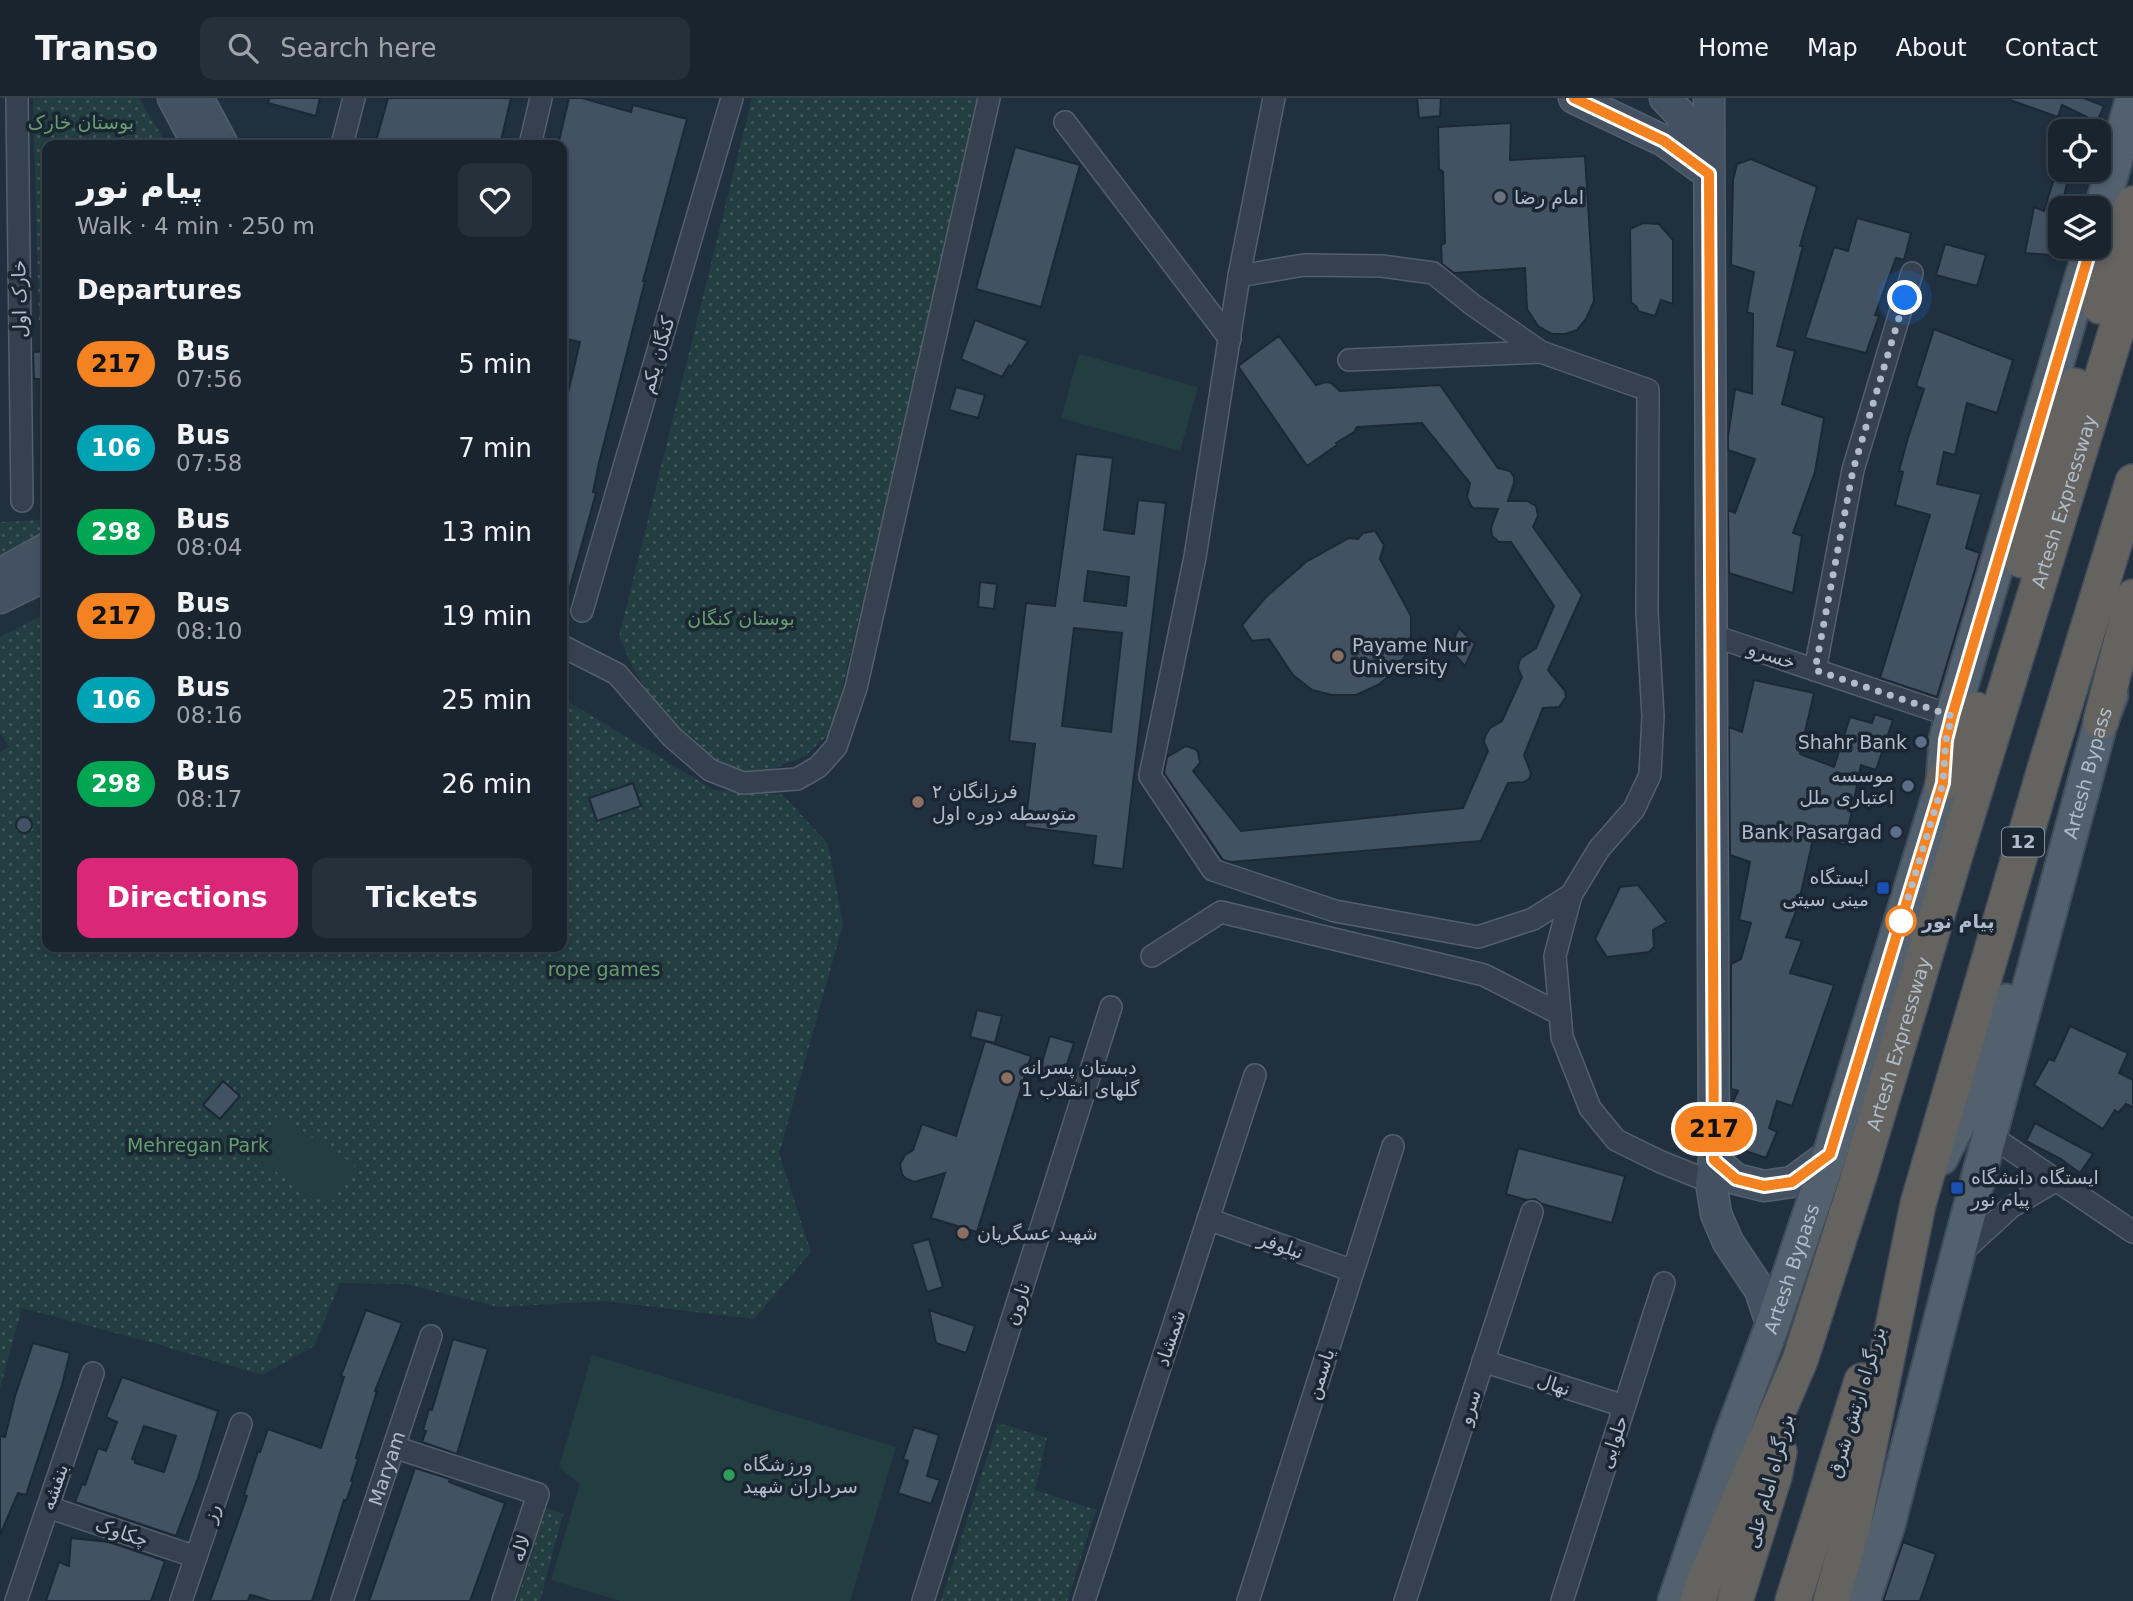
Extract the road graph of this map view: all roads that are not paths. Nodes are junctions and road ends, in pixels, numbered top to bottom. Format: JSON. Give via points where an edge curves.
{"nodes":[{"id":1,"x":17,"y":98,"type":"edge"},
{"id":2,"x":173,"y":98,"type":"edge"},
{"id":3,"x":198,"y":98,"type":"edge"},
{"id":4,"x":354,"y":98,"type":"edge"},
{"id":5,"x":541,"y":98,"type":"edge"},
{"id":6,"x":989,"y":98,"type":"edge"},
{"id":7,"x":1274,"y":98,"type":"edge"},
{"id":8,"x":1574,"y":98,"type":"edge"},
{"id":9,"x":1665,"y":98,"type":"edge"},
{"id":10,"x":2133,"y":98,"type":"edge"},
{"id":11,"x":725,"y":100,"type":"edge"},
{"id":12,"x":1709,"y":109,"type":"edge"},
{"id":13,"x":1065,"y":122,"type":"dead end"},
{"id":14,"x":195,"y":140,"type":"edge"},
{"id":15,"x":220,"y":140,"type":"edge"},
{"id":16,"x":343,"y":140,"type":"edge"},
{"id":17,"x":531,"y":140,"type":"edge"},
{"id":18,"x":1664,"y":141,"type":"junction"},
{"id":19,"x":1709,"y":174,"type":"junction"},
{"id":20,"x":2105,"y":196,"type":"edge"},
{"id":21,"x":2133,"y":204,"type":"edge"},
{"id":22,"x":2087,"y":259,"type":"edge"},
{"id":23,"x":1912,"y":273,"type":"dead end"},
{"id":24,"x":1239,"y":276,"type":"junction"},
{"id":25,"x":2133,"y":277,"type":"edge"},
{"id":26,"x":1230,"y":339,"type":"junction"},
{"id":27,"x":1541,"y":352,"type":"junction"},
{"id":28,"x":1349,"y":360,"type":"dead end"},
{"id":29,"x":2133,"y":482,"type":"edge"},
{"id":30,"x":22,"y":500,"type":"dead end"},
{"id":31,"x":42,"y":551,"type":"edge"},
{"id":32,"x":0,"y":574,"type":"edge"},
{"id":33,"x":42,"y":577,"type":"edge"},
{"id":34,"x":2133,"y":597,"type":"edge"},
{"id":35,"x":0,"y":598,"type":"edge"},
{"id":36,"x":582,"y":611,"type":"dead end"},
{"id":37,"x":1711,"y":635,"type":"junction"},
{"id":38,"x":2133,"y":636,"type":"edge"},
{"id":39,"x":567,"y":649,"type":"edge"},
{"id":40,"x":1815,"y":670,"type":"junction"},
{"id":41,"x":1952,"y":716,"type":"junction"},
{"id":42,"x":2101,"y":721,"type":"junction"},
{"id":43,"x":1943,"y":783,"type":"junction"},
{"id":44,"x":1571,"y":895,"type":"junction"},
{"id":45,"x":1152,"y":956,"type":"dead end"},
{"id":46,"x":1111,"y":1007,"type":"dead end"},
{"id":47,"x":1560,"y":1014,"type":"junction"},
{"id":48,"x":1255,"y":1075,"type":"dead end"},
{"id":49,"x":1991,"y":1136,"type":"junction"},
{"id":50,"x":1393,"y":1146,"type":"dead end"},
{"id":51,"x":1830,"y":1154,"type":"junction"},
{"id":52,"x":1712,"y":1171,"type":"junction"},
{"id":53,"x":2057,"y":1180,"type":"junction"},
{"id":54,"x":1918,"y":1204,"type":"junction"},
{"id":55,"x":1532,"y":1212,"type":"dead end"},
{"id":56,"x":1208,"y":1219,"type":"junction"},
{"id":57,"x":2133,"y":1232,"type":"edge"},
{"id":58,"x":1956,"y":1257,"type":"junction"},
{"id":59,"x":1353,"y":1271,"type":"junction"},
{"id":60,"x":1664,"y":1283,"type":"dead end"},
{"id":61,"x":1772,"y":1326,"type":"junction"},
{"id":62,"x":431,"y":1336,"type":"dead end"},
{"id":63,"x":1800,"y":1360,"type":"junction"},
{"id":64,"x":1483,"y":1362,"type":"junction"},
{"id":65,"x":93,"y":1373,"type":"dead end"},
{"id":66,"x":1625,"y":1406,"type":"junction"},
{"id":67,"x":240,"y":1424,"type":"dead end"},
{"id":68,"x":394,"y":1447,"type":"junction"},
{"id":69,"x":48,"y":1507,"type":"junction"},
{"id":70,"x":196,"y":1557,"type":"junction"},
{"id":71,"x":16,"y":1601,"type":"edge"},
{"id":72,"x":181,"y":1601,"type":"edge"},
{"id":73,"x":342,"y":1601,"type":"edge"},
{"id":74,"x":503,"y":1601,"type":"edge"},
{"id":75,"x":923,"y":1601,"type":"edge"},
{"id":76,"x":1084,"y":1601,"type":"edge"},
{"id":77,"x":1248,"y":1601,"type":"edge"},
{"id":78,"x":1405,"y":1601,"type":"edge"},
{"id":79,"x":1562,"y":1601,"type":"edge"},
{"id":80,"x":1675,"y":1601,"type":"edge"},
{"id":81,"x":1698,"y":1601,"type":"edge"},
{"id":82,"x":1735,"y":1601,"type":"edge"},
{"id":83,"x":1793,"y":1601,"type":"edge"},
{"id":84,"x":1830,"y":1601,"type":"edge"},
{"id":85,"x":1863,"y":1601,"type":"edge"}],
"edges":[{"from":1,"to":30,"type":"street","name":"خارک اول"},
{"from":2,"to":14,"type":"main road"},
{"from":3,"to":15,"type":"main road"},
{"from":4,"to":16,"type":"street"},
{"from":5,"to":17,"type":"street"},
{"from":6,"to":39,"type":"street","via":[[856,688],[836,747],[818,767],[797,779],[743,783],[710,770],[672,737],[617,674]]},
{"from":7,"to":24,"type":"street"},
{"from":8,"to":18,"type":"main road"},
{"from":9,"to":12,"type":"main road"},
{"from":9,"to":18,"type":"main road","via":[[1686,128],[1681,141]]},
{"from":10,"to":20,"type":"main road"},
{"from":11,"to":36,"type":"street","name":"کنگان یکم"},
{"from":12,"to":19,"type":"main road"},
{"from":13,"to":26,"type":"street"},
{"from":18,"to":19,"type":"main road"},
{"from":19,"to":37,"type":"main road"},
{"from":21,"to":43,"type":"highway","via":[[1965,746]]},
{"from":22,"to":41,"type":"main road","name":"Artesh Bypass"},
{"from":23,"to":40,"type":"street","via":[[1853,470]]},
{"from":24,"to":26,"type":"street"},
{"from":24,"to":27,"type":"street","via":[[1304,265],[1382,266],[1433,273]]},
{"from":25,"to":63,"type":"highway","name":"Artesh Expressway"},
{"from":26,"to":44,"type":"street","via":[[1195,557],[1150,776],[1213,870],[1335,911],[1478,937],[1533,919]]},
{"from":27,"to":28,"type":"street"},
{"from":27,"to":44,"type":"street","via":[[1648,390],[1650,775],[1634,809],[1599,849]]},
{"from":29,"to":54,"type":"highway","number":"12"},
{"from":31,"to":32,"type":"main road"},
{"from":33,"to":35,"type":"main road"},
{"from":34,"to":42,"type":"highway"},
{"from":37,"to":40,"type":"street","name":"خسرو"},
{"from":37,"to":52,"type":"main road"},
{"from":38,"to":42,"type":"main road","name":"Artesh Bypass"},
{"from":40,"to":41,"type":"street","name":"خسرو"},
{"from":41,"to":43,"type":"main road","name":"Artesh Bypass"},
{"from":42,"to":49,"type":"main road","name":"Artesh Bypass"},
{"from":42,"to":54,"type":"main road","via":[[1975,1091]]},
{"from":43,"to":51,"type":"main road","name":"Artesh Bypass"},
{"from":44,"to":47,"type":"street","via":[[1555,956]]},
{"from":45,"to":47,"type":"street","via":[[1221,912],[1484,975]]},
{"from":46,"to":75,"type":"street","name":"نارون"},
{"from":47,"to":52,"type":"street","via":[[1562,1037],[1590,1108],[1616,1140],[1661,1162]]},
{"from":48,"to":56,"type":"street","name":"شمشاد"},
{"from":49,"to":53,"type":"street"},
{"from":49,"to":58,"type":"main road","name":"Artesh Bypass"},
{"from":50,"to":59,"type":"street","name":"یاسمن"},
{"from":51,"to":52,"type":"main road","via":[[1792,1182],[1764,1186]]},
{"from":51,"to":61,"type":"main road","name":"Artesh Bypass"},
{"from":52,"to":61,"type":"main road","via":[[1716,1214],[1728,1242],[1760,1290]]},
{"from":53,"to":57,"type":"street"},
{"from":53,"to":58,"type":"street","via":[[2011,1207]]},
{"from":54,"to":83,"type":"highway","name":"بزرگراه ارتش شرق"},
{"from":54,"to":84,"type":"highway","number":"12","via":[[1854,1520]]},
{"from":55,"to":64,"type":"street","name":"سرو"},
{"from":56,"to":59,"type":"street","name":"نیلوفر"},
{"from":56,"to":76,"type":"street","name":"شمشاد"},
{"from":58,"to":85,"type":"main road","name":"Artesh Bypass","via":[[1888,1525]]},
{"from":59,"to":77,"type":"street","name":"یاسمن"},
{"from":60,"to":66,"type":"street","name":"حلوایی"},
{"from":61,"to":80,"type":"main road","name":"Artesh Bypass"},
{"from":62,"to":68,"type":"street","name":"Maryam"},
{"from":63,"to":81,"type":"highway","name":"Artesh Expressway"},
{"from":63,"to":82,"type":"highway","name":"بزرگراه امام علی","via":[[1774,1476]]},
{"from":64,"to":66,"type":"street","name":"نهال"},
{"from":64,"to":78,"type":"street","name":"سرو"},
{"from":65,"to":69,"type":"street","name":"بنفشه"},
{"from":66,"to":79,"type":"street","name":"حلوایی"},
{"from":67,"to":70,"type":"street","name":"رز"},
{"from":68,"to":73,"type":"street","name":"Maryam"},
{"from":68,"to":74,"type":"street","name":"لاله","via":[[538,1494]]},
{"from":69,"to":70,"type":"street","name":"چکاوک"},
{"from":69,"to":71,"type":"street","name":"بنفشه"},
{"from":70,"to":72,"type":"street","name":"رز"}]}
